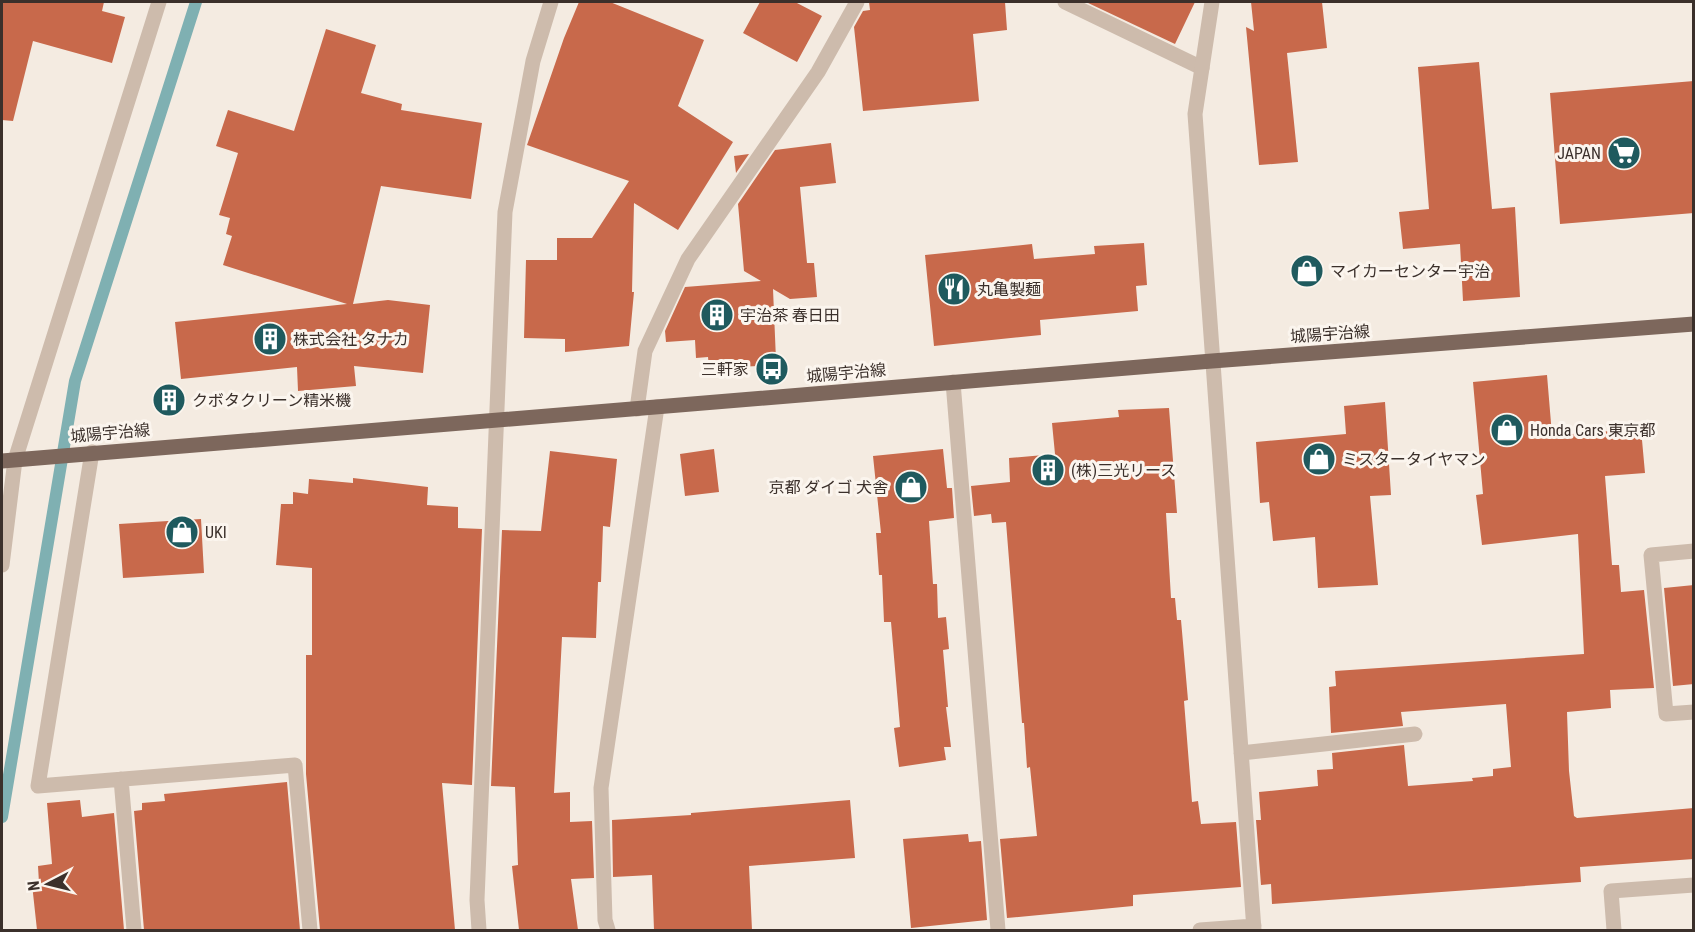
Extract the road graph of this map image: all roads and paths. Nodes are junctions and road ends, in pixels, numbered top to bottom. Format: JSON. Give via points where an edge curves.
{"nodes":[{"id":1,"x":159,"y":2,"type":"edge"},
{"id":2,"x":551,"y":2,"type":"edge"},
{"id":3,"x":857,"y":2,"type":"edge"},
{"id":4,"x":1065,"y":2,"type":"edge"},
{"id":5,"x":1212,"y":2,"type":"edge"},
{"id":6,"x":1202,"y":68,"type":"junction"},
{"id":7,"x":1694,"y":324,"type":"edge"},
{"id":8,"x":1212,"y":361,"type":"junction"},
{"id":9,"x":953,"y":382,"type":"junction"},
{"id":10,"x":657,"y":407,"type":"junction"},
{"id":11,"x":637,"y":409,"type":"junction"},
{"id":12,"x":496,"y":421,"type":"junction"},
{"id":13,"x":86,"y":453,"type":"junction"},
{"id":14,"x":8,"y":460,"type":"edge"},
{"id":15,"x":1694,"y":551,"type":"edge"},
{"id":16,"x":2,"y":564,"type":"edge"},
{"id":17,"x":1694,"y":712,"type":"edge"},
{"id":18,"x":1415,"y":734,"type":"dead end"},
{"id":19,"x":1241,"y":753,"type":"junction"},
{"id":20,"x":121,"y":779,"type":"junction"},
{"id":21,"x":1694,"y":885,"type":"edge"},
{"id":22,"x":1254,"y":928,"type":"edge"},
{"id":23,"x":134,"y":930,"type":"edge"},
{"id":24,"x":309,"y":930,"type":"edge"},
{"id":25,"x":479,"y":930,"type":"edge"},
{"id":26,"x":608,"y":930,"type":"edge"},
{"id":27,"x":998,"y":930,"type":"edge"},
{"id":28,"x":1200,"y":930,"type":"edge"},
{"id":29,"x":1614,"y":930,"type":"edge"}],
"edges":[{"from":1,"to":14,"type":"street"},
{"from":2,"to":12,"type":"street","via":[[533,61],[505,212]]},
{"from":3,"to":11,"type":"street","via":[[818,72],[688,259],[645,351]]},
{"from":4,"to":6,"type":"street"},
{"from":5,"to":6,"type":"street"},
{"from":6,"to":8,"type":"street","via":[[1195,114]]},
{"from":7,"to":8,"type":"main road","name":"城陽宇治線"},
{"from":8,"to":9,"type":"main road","name":"城陽宇治線"},
{"from":8,"to":19,"type":"street"},
{"from":9,"to":10,"type":"main road","name":"城陽宇治線"},
{"from":9,"to":27,"type":"street"},
{"from":10,"to":11,"type":"main road","name":"城陽宇治線"},
{"from":10,"to":26,"type":"street","via":[[601,788]]},
{"from":11,"to":12,"type":"main road","name":"城陽宇治線"},
{"from":12,"to":13,"type":"main road","name":"城陽宇治線"},
{"from":12,"to":25,"type":"street","via":[[477,900]]},
{"from":13,"to":14,"type":"main road","name":"城陽宇治線"},
{"from":13,"to":20,"type":"street","via":[[38,786]]},
{"from":14,"to":16,"type":"street"},
{"from":15,"to":17,"type":"street","via":[[1652,555],[1666,714]]},
{"from":18,"to":19,"type":"street"},
{"from":19,"to":22,"type":"street"},
{"from":20,"to":23,"type":"street"},
{"from":20,"to":24,"type":"street","via":[[295,765]]},
{"from":21,"to":29,"type":"street","via":[[1611,891]]},
{"from":22,"to":28,"type":"street"}]}
